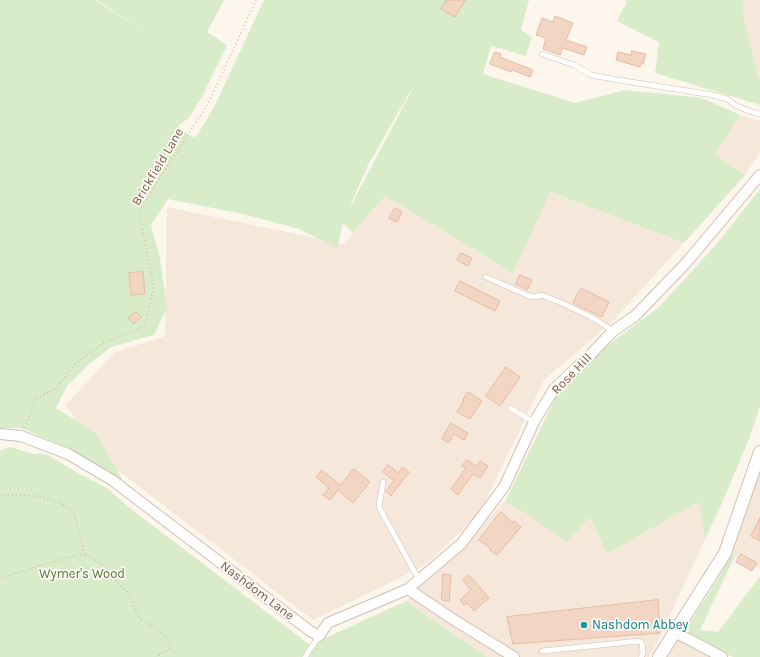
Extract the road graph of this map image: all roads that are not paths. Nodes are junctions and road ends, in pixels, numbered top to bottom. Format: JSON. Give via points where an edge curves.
{"nodes":[{"id":1,"x":542,"y":54,"type":"dead end"},
{"id":2,"x":760,"y":114,"type":"edge"},
{"id":3,"x":760,"y":175,"type":"edge"},
{"id":4,"x":486,"y":277,"type":"dead end"},
{"id":5,"x":613,"y":332,"type":"junction"},
{"id":6,"x":510,"y":408,"type":"dead end"},
{"id":7,"x":534,"y":422,"type":"junction"},
{"id":8,"x":0,"y":434,"type":"edge"},
{"id":9,"x":760,"y":452,"type":"edge"},
{"id":10,"x":383,"y":482,"type":"dead end"},
{"id":11,"x":419,"y":580,"type":"junction"},
{"id":12,"x":408,"y":589,"type":"junction"},
{"id":13,"x":675,"y":632,"type":"junction"},
{"id":14,"x":319,"y":636,"type":"junction"},
{"id":15,"x":542,"y":651,"type":"dead end"},
{"id":16,"x":305,"y":657,"type":"edge"},
{"id":17,"x":514,"y":657,"type":"edge"},
{"id":18,"x":641,"y":657,"type":"edge"},
{"id":19,"x":659,"y":657,"type":"edge"},
{"id":20,"x":722,"y":657,"type":"edge"}],
"edges":[{"from":1,"to":2,"type":"lane","via":[[591,74],[713,95]]},
{"from":3,"to":5,"type":"street","name":"Rose Hill","via":[[686,263],[635,316]]},
{"from":4,"to":5,"type":"lane","via":[[529,296],[542,295],[562,303],[595,319]]},
{"from":5,"to":7,"type":"street","name":"Rose Hill","via":[[554,389]]},
{"from":6,"to":7,"type":"lane"},
{"from":7,"to":11,"type":"street","name":"Rose Hill","via":[[504,487],[461,544]]},
{"from":8,"to":14,"type":"street","name":"Nashdom Lane","via":[[21,436],[68,454],[112,480]]},
{"from":9,"to":13,"type":"street","via":[[725,553]]},
{"from":10,"to":11,"type":"lane","via":[[379,507]]},
{"from":11,"to":12,"type":"street","name":"Rose Hill"},
{"from":12,"to":14,"type":"street","via":[[328,623]]},
{"from":12,"to":17,"type":"street"},
{"from":13,"to":19,"type":"street"},
{"from":13,"to":20,"type":"street"},
{"from":14,"to":16,"type":"lane"},
{"from":15,"to":18,"type":"lane","via":[[638,641],[642,644]]}]}
